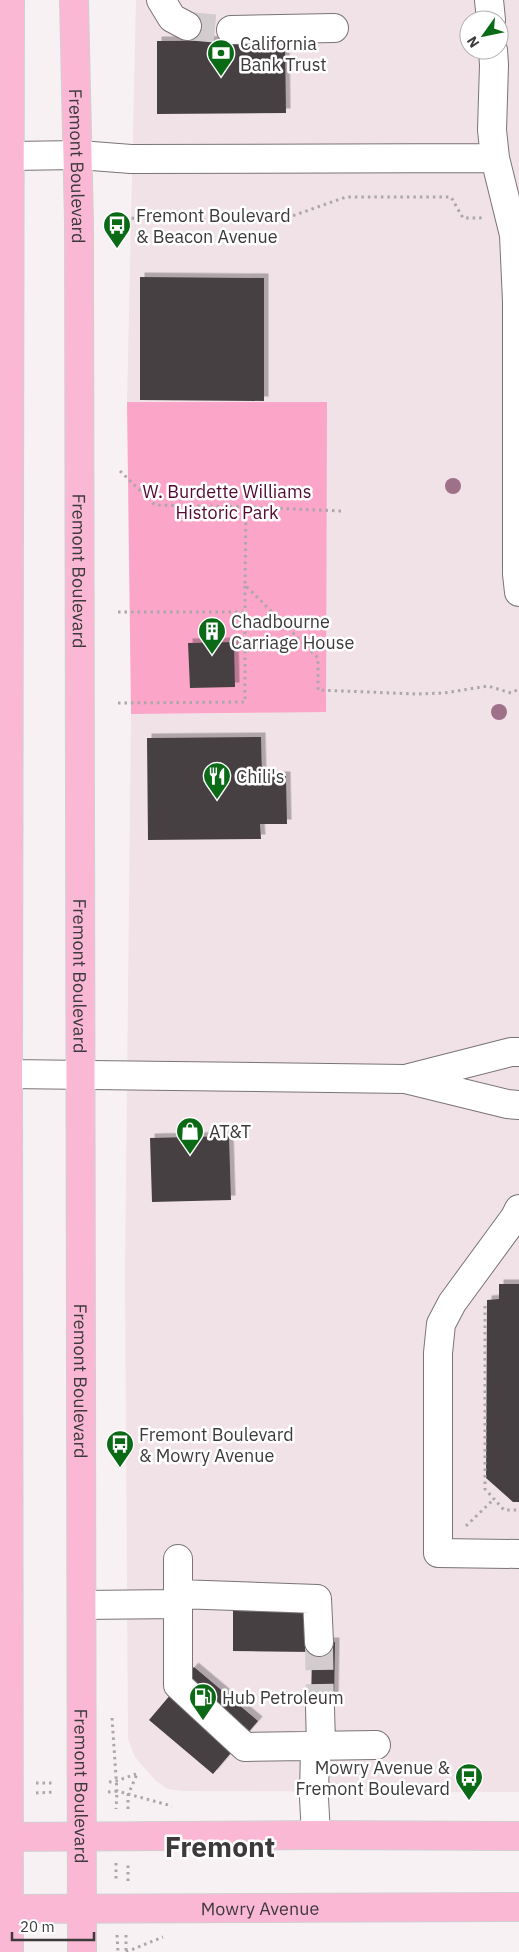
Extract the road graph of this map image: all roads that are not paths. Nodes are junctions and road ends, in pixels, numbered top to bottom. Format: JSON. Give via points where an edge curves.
{"nodes":[{"id":1,"x":74,"y":0,"type":"edge"},
{"id":2,"x":161,"y":0,"type":"edge"},
{"id":3,"x":7,"y":20,"type":"edge"},
{"id":4,"x":187,"y":26,"type":"tunnel mouth"},
{"id":5,"x":334,"y":28,"type":"dead end"},
{"id":6,"x":231,"y":30,"type":"tunnel mouth"},
{"id":7,"x":494,"y":60,"type":"edge"},
{"id":8,"x":4,"y":156,"type":"edge"},
{"id":9,"x":79,"y":156,"type":"junction"},
{"id":10,"x":495,"y":158,"type":"junction"},
{"id":11,"x":0,"y":298,"type":"edge"},
{"id":12,"x":10,"y":324,"type":"junction"},
{"id":13,"x":519,"y":592,"type":"edge"},
{"id":14,"x":4,"y":606,"type":"edge"},
{"id":15,"x":4,"y":851,"type":"edge"},
{"id":16,"x":519,"y":1052,"type":"edge"},
{"id":17,"x":3,"y":1075,"type":"edge"},
{"id":18,"x":80,"y":1075,"type":"junction"},
{"id":19,"x":405,"y":1079,"type":"junction"},
{"id":20,"x":519,"y":1105,"type":"edge"},
{"id":21,"x":519,"y":1209,"type":"edge"},
{"id":22,"x":4,"y":1377,"type":"edge"},
{"id":23,"x":519,"y":1554,"type":"edge"},
{"id":24,"x":178,"y":1559,"type":"dead end"},
{"id":25,"x":178,"y":1599,"type":"junction"},
{"id":26,"x":82,"y":1605,"type":"junction"},
{"id":27,"x":318,"y":1642,"type":"tunnel mouth"},
{"id":28,"x":320,"y":1706,"type":"tunnel mouth"},
{"id":29,"x":376,"y":1745,"type":"dead end"},
{"id":30,"x":318,"y":1746,"type":"junction"},
{"id":31,"x":316,"y":1835,"type":"junction"},
{"id":32,"x":519,"y":1836,"type":"edge"},
{"id":33,"x":4,"y":1837,"type":"edge"},
{"id":34,"x":83,"y":1837,"type":"junction"},
{"id":35,"x":519,"y":1908,"type":"edge"},
{"id":36,"x":5,"y":1909,"type":"edge"},
{"id":37,"x":442,"y":1909,"type":"junction"},
{"id":38,"x":82,"y":1910,"type":"junction"},
{"id":39,"x":519,"y":1919,"type":"edge"},
{"id":40,"x":9,"y":1952,"type":"edge"},
{"id":41,"x":82,"y":1952,"type":"edge"}],
"edges":[{"from":1,"to":9,"type":"main road","name":"Fremont Boulevard"},
{"from":2,"to":4,"type":"street","via":[[172,18]]},
{"from":3,"to":8,"type":"main road"},
{"from":5,"to":6,"type":"street"},
{"from":7,"to":10,"type":"street","via":[[492,130]]},
{"from":8,"to":9,"type":"street"},
{"from":8,"to":12,"type":"main road"},
{"from":9,"to":10,"type":"street","via":[[131,159]]},
{"from":9,"to":18,"type":"main road","name":"Fremont Boulevard"},
{"from":10,"to":13,"type":"street","via":[[514,235]]},
{"from":11,"to":12,"type":"main road"},
{"from":12,"to":14,"type":"main road"},
{"from":14,"to":15,"type":"main road"},
{"from":15,"to":17,"type":"main road"},
{"from":16,"to":19,"type":"street"},
{"from":17,"to":18,"type":"street"},
{"from":17,"to":22,"type":"main road"},
{"from":18,"to":19,"type":"street"},
{"from":18,"to":26,"type":"main road","name":"Fremont Boulevard"},
{"from":19,"to":20,"type":"street"},
{"from":21,"to":23,"type":"street","via":[[452,1303],[441,1324],[438,1353],[438,1553]]},
{"from":22,"to":33,"type":"main road","via":[[8,1783]]},
{"from":24,"to":25,"type":"street"},
{"from":25,"to":26,"type":"street"},
{"from":25,"to":27,"type":"street","via":[[318,1599]]},
{"from":25,"to":30,"type":"street","via":[[178,1685],[245,1747]]},
{"from":26,"to":34,"type":"main road","name":"Fremont Boulevard"},
{"from":28,"to":30,"type":"street"},
{"from":29,"to":30,"type":"street"},
{"from":30,"to":31,"type":"street","via":[[314,1798]]},
{"from":31,"to":32,"type":"main road"},
{"from":31,"to":34,"type":"main road"},
{"from":33,"to":34,"type":"main road"},
{"from":33,"to":36,"type":"main road"},
{"from":34,"to":38,"type":"main road","name":"Fremont Boulevard"},
{"from":35,"to":37,"type":"main road","name":"Mowry Avenue"},
{"from":36,"to":38,"type":"main road","name":"Mowry Avenue"},
{"from":36,"to":40,"type":"main road"},
{"from":37,"to":38,"type":"main road","name":"Mowry Avenue"},
{"from":37,"to":39,"type":"street"},
{"from":38,"to":41,"type":"main road","name":"Fremont Boulevard"}]}
